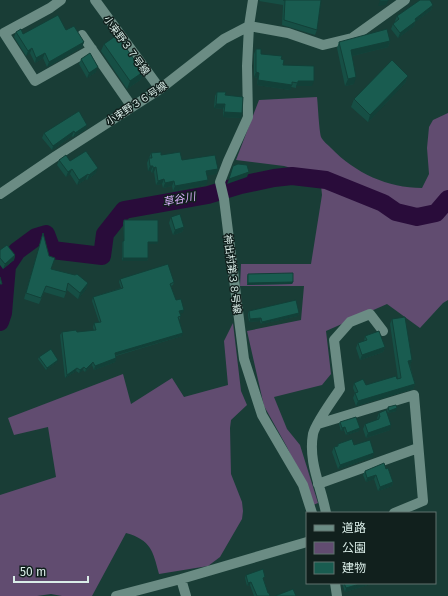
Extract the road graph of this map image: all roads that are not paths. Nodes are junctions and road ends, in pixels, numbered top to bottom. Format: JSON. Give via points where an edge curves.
{"nodes":[{"id":1,"x":61,"y":0,"type":"edge"},
{"id":2,"x":95,"y":0,"type":"edge"},
{"id":3,"x":253,"y":0,"type":"edge"},
{"id":4,"x":405,"y":0,"type":"edge"},
{"id":5,"x":249,"y":26,"type":"junction"},
{"id":6,"x":82,"y":35,"type":"dead end"},
{"id":7,"x":92,"y":49,"type":"junction"},
{"id":8,"x":160,"y":89,"type":"junction"},
{"id":9,"x":132,"y":107,"type":"junction"},
{"id":10,"x":0,"y":194,"type":"edge"},
{"id":11,"x":383,"y":331,"type":"dead end"},
{"id":12,"x":318,"y":424,"type":"junction"},
{"id":13,"x":418,"y":448,"type":"junction"},
{"id":14,"x":318,"y":484,"type":"junction"},
{"id":15,"x":312,"y":512,"type":"edge"},
{"id":16,"x":326,"y":512,"type":"edge"},
{"id":17,"x":396,"y":512,"type":"edge"},
{"id":18,"x":306,"y":542,"type":"edge"},
{"id":19,"x":181,"y":579,"type":"junction"},
{"id":20,"x":335,"y":584,"type":"edge"},
{"id":21,"x":116,"y":596,"type":"edge"},
{"id":22,"x":186,"y":596,"type":"edge"},
{"id":23,"x":337,"y":596,"type":"edge"}],
"edges":[{"from":1,"to":7,"type":"street","via":[[4,33],[35,81]]},
{"from":2,"to":8,"type":"street","name":"小束野３７号線"},
{"from":3,"to":5,"type":"street"},
{"from":4,"to":5,"type":"street","via":[[352,38],[323,45],[288,33]]},
{"from":5,"to":8,"type":"street","name":"小束野３６号線","via":[[224,39]]},
{"from":5,"to":15,"type":"street","name":"神出村第３８号線","via":[[248,117],[220,182],[244,359],[262,415],[303,485]]},
{"from":6,"to":7,"type":"street"},
{"from":7,"to":9,"type":"street"},
{"from":8,"to":9,"type":"street","name":"小束野３６号線"},
{"from":9,"to":10,"type":"street","name":"小束野３６号線"},
{"from":11,"to":12,"type":"street","via":[[370,314],[350,322],[334,340],[340,389]]},
{"from":12,"to":13,"type":"street","via":[[414,395]]},
{"from":12,"to":14,"type":"street","via":[[313,433],[312,464]]},
{"from":13,"to":14,"type":"street"},
{"from":13,"to":17,"type":"street","via":[[423,501]]},
{"from":14,"to":16,"type":"street"},
{"from":18,"to":19,"type":"street"},
{"from":19,"to":21,"type":"street"},
{"from":19,"to":22,"type":"street"},
{"from":20,"to":23,"type":"street"}]}
